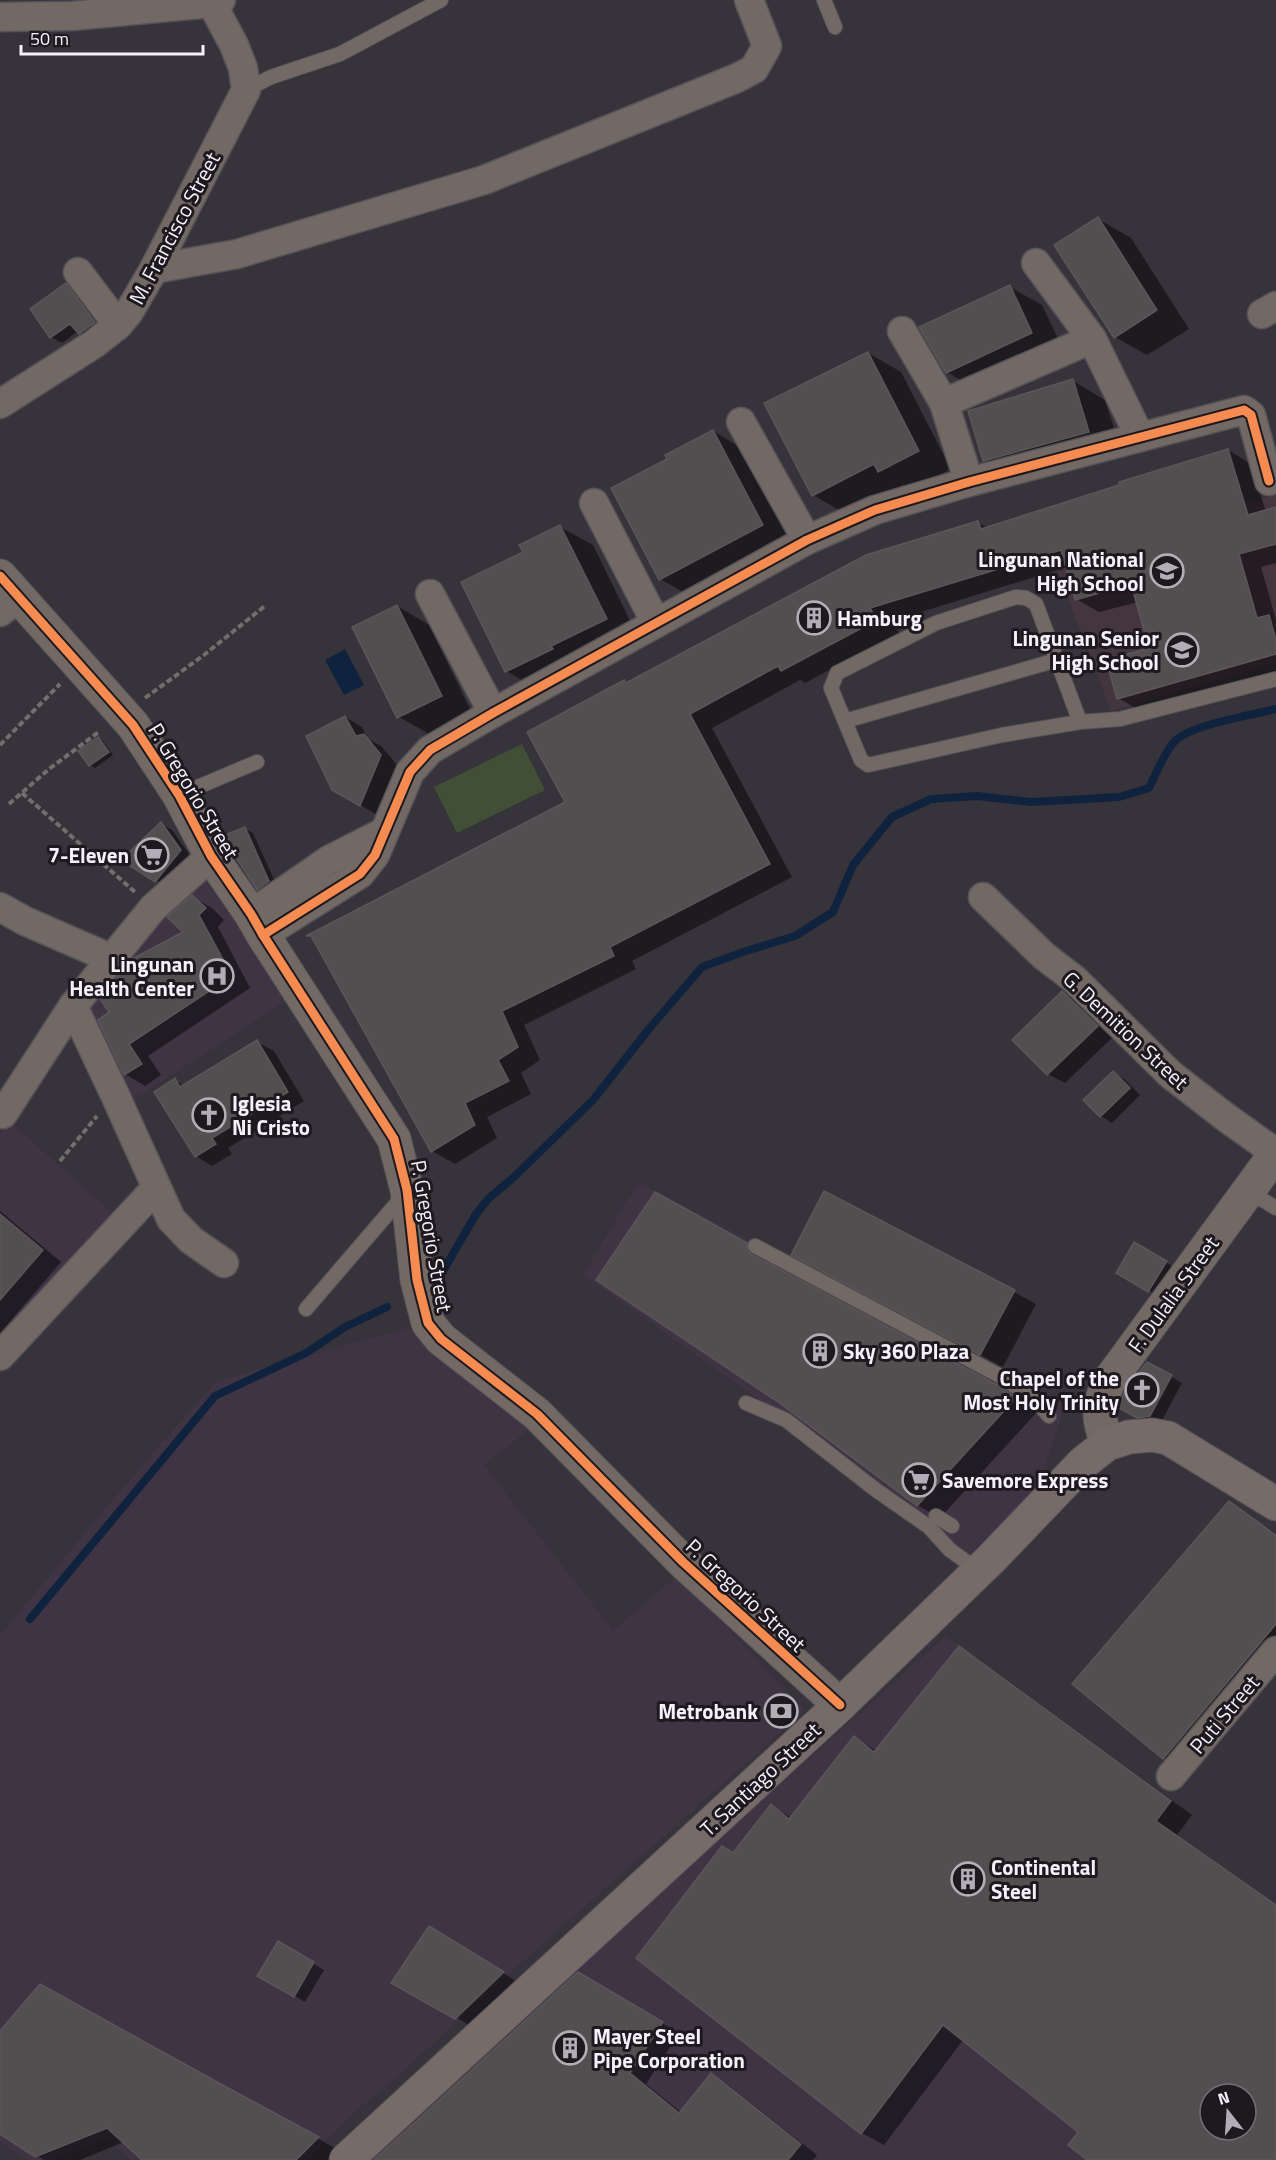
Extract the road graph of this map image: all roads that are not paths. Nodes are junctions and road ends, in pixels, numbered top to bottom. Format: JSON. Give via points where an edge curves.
{"nodes":[{"id":1,"x":441,"y":0,"type":"edge"},
{"id":2,"x":749,"y":0,"type":"edge"},
{"id":3,"x":824,"y":0,"type":"edge"},
{"id":4,"x":214,"y":1,"type":"edge"},
{"id":5,"x":0,"y":17,"type":"edge"},
{"id":6,"x":835,"y":27,"type":"dead end"},
{"id":7,"x":246,"y":90,"type":"junction"},
{"id":8,"x":1036,"y":263,"type":"dead end"},
{"id":9,"x":154,"y":269,"type":"junction"},
{"id":10,"x":78,"y":272,"type":"dead end"},
{"id":11,"x":118,"y":325,"type":"junction"},
{"id":12,"x":902,"y":331,"type":"dead end"},
{"id":13,"x":1092,"y":339,"type":"junction"},
{"id":14,"x":0,"y":404,"type":"edge"},
{"id":15,"x":944,"y":404,"type":"junction"},
{"id":16,"x":741,"y":422,"type":"dead end"},
{"id":17,"x":1140,"y":437,"type":"junction"},
{"id":18,"x":1269,"y":481,"type":"dead end"},
{"id":19,"x":969,"y":482,"type":"junction"},
{"id":20,"x":594,"y":503,"type":"dead end"},
{"id":21,"x":807,"y":540,"type":"junction"},
{"id":22,"x":430,"y":594,"type":"dead end"},
{"id":23,"x":6,"y":595,"type":"edge"},
{"id":24,"x":656,"y":623,"type":"junction"},
{"id":25,"x":1057,"y":660,"type":"junction"},
{"id":26,"x":1276,"y":679,"type":"edge"},
{"id":27,"x":493,"y":713,"type":"junction"},
{"id":28,"x":844,"y":721,"type":"junction"},
{"id":29,"x":1080,"y":722,"type":"junction"},
{"id":30,"x":257,"y":762,"type":"dead end"},
{"id":31,"x":179,"y":795,"type":"junction"},
{"id":32,"x":211,"y":856,"type":"junction"},
{"id":33,"x":983,"y":897,"type":"dead end"},
{"id":34,"x":0,"y":907,"type":"edge"},
{"id":35,"x":257,"y":925,"type":"junction"},
{"id":36,"x":112,"y":960,"type":"junction"},
{"id":37,"x":73,"y":1006,"type":"junction"},
{"id":38,"x":3,"y":1114,"type":"dead end"},
{"id":39,"x":1276,"y":1153,"type":"edge"},
{"id":40,"x":156,"y":1188,"type":"junction"},
{"id":41,"x":407,"y":1190,"type":"junction"},
{"id":42,"x":1248,"y":1191,"type":"junction"},
{"id":43,"x":1276,"y":1208,"type":"edge"},
{"id":44,"x":755,"y":1246,"type":"dead end"},
{"id":45,"x":224,"y":1263,"type":"dead end"},
{"id":46,"x":306,"y":1309,"type":"dead end"},
{"id":47,"x":0,"y":1356,"type":"edge"},
{"id":48,"x":746,"y":1404,"type":"dead end"},
{"id":49,"x":1049,"y":1416,"type":"dead end"},
{"id":50,"x":1107,"y":1444,"type":"junction"},
{"id":51,"x":1276,"y":1504,"type":"edge"},
{"id":52,"x":936,"y":1516,"type":"dead end"},
{"id":53,"x":952,"y":1526,"type":"dead end"},
{"id":54,"x":979,"y":1571,"type":"junction"},
{"id":55,"x":1276,"y":1652,"type":"edge"},
{"id":56,"x":840,"y":1705,"type":"junction"},
{"id":57,"x":1171,"y":1776,"type":"dead end"},
{"id":58,"x":346,"y":2160,"type":"edge"}],
"edges":[{"from":1,"to":7,"type":"lane","via":[[340,54],[271,76]]},
{"from":2,"to":9,"type":"street","via":[[767,46],[754,69],[737,78],[484,180],[237,254]]},
{"from":3,"to":6,"type":"lane"},
{"from":4,"to":5,"type":"street","via":[[72,16]]},
{"from":4,"to":7,"type":"street","via":[[243,68]]},
{"from":7,"to":9,"type":"street","name":"M. Francisco Street"},
{"from":8,"to":13,"type":"street"},
{"from":9,"to":11,"type":"street","name":"M. Francisco Street"},
{"from":10,"to":11,"type":"street"},
{"from":11,"to":14,"type":"street","name":"M. Francisco Street"},
{"from":12,"to":15,"type":"street"},
{"from":13,"to":15,"type":"street"},
{"from":13,"to":17,"type":"street"},
{"from":15,"to":19,"type":"street"},
{"from":16,"to":21,"type":"street"},
{"from":17,"to":18,"type":"street","via":[[1244,410],[1251,415]]},
{"from":17,"to":19,"type":"street"},
{"from":19,"to":21,"type":"street","via":[[874,510]]},
{"from":20,"to":24,"type":"street"},
{"from":21,"to":24,"type":"street"},
{"from":22,"to":27,"type":"street"},
{"from":23,"to":31,"type":"street","name":"P. Gregorio Street","via":[[79,664],[133,725]]},
{"from":24,"to":27,"type":"street"},
{"from":25,"to":28,"type":"lane"},
{"from":25,"to":28,"type":"lane","via":[[1035,604],[1016,597],[936,623],[837,673],[831,688]]},
{"from":25,"to":29,"type":"lane"},
{"from":26,"to":29,"type":"lane","via":[[1120,719]]},
{"from":27,"to":35,"type":"street","via":[[430,750],[417,764],[384,832],[329,860],[301,895]]},
{"from":28,"to":29,"type":"lane","via":[[861,760],[868,765]]},
{"from":30,"to":31,"type":"lane"},
{"from":31,"to":32,"type":"street","name":"P. Gregorio Street"},
{"from":32,"to":35,"type":"street","name":"P. Gregorio Street"},
{"from":32,"to":36,"type":"street","via":[[153,908]]},
{"from":33,"to":39,"type":"street","name":"G. Demition Street","via":[[1074,979],[1170,1074]]},
{"from":34,"to":36,"type":"street"},
{"from":35,"to":41,"type":"street","name":"P. Gregorio Street","via":[[394,1139]]},
{"from":36,"to":37,"type":"street"},
{"from":37,"to":38,"type":"street"},
{"from":37,"to":40,"type":"street"},
{"from":39,"to":42,"type":"street","name":"F. Dulalia Street"},
{"from":40,"to":45,"type":"street","via":[[171,1219],[191,1240]]},
{"from":40,"to":47,"type":"street"},
{"from":41,"to":46,"type":"lane"},
{"from":41,"to":56,"type":"street","name":"P. Gregorio Street","via":[[417,1280],[428,1323],[441,1339],[537,1414],[683,1562]]},
{"from":42,"to":43,"type":"lane"},
{"from":42,"to":50,"type":"street","name":"F. Dulalia Street","via":[[1109,1381],[1100,1399],[1099,1418]]},
{"from":44,"to":49,"type":"lane","via":[[1002,1377],[1037,1402]]},
{"from":48,"to":54,"type":"lane","via":[[786,1420],[929,1527],[950,1550]]},
{"from":50,"to":51,"type":"main road","name":"T. Santiago Street","via":[[1129,1437],[1168,1438]]},
{"from":50,"to":54,"type":"main road","name":"T. Santiago Street","via":[[1083,1463]]},
{"from":52,"to":53,"type":"lane"},
{"from":54,"to":56,"type":"main road","name":"T. Santiago Street"},
{"from":55,"to":57,"type":"street","name":"Puti Street"},
{"from":56,"to":58,"type":"main road","name":"T. Santiago Street"}]}
